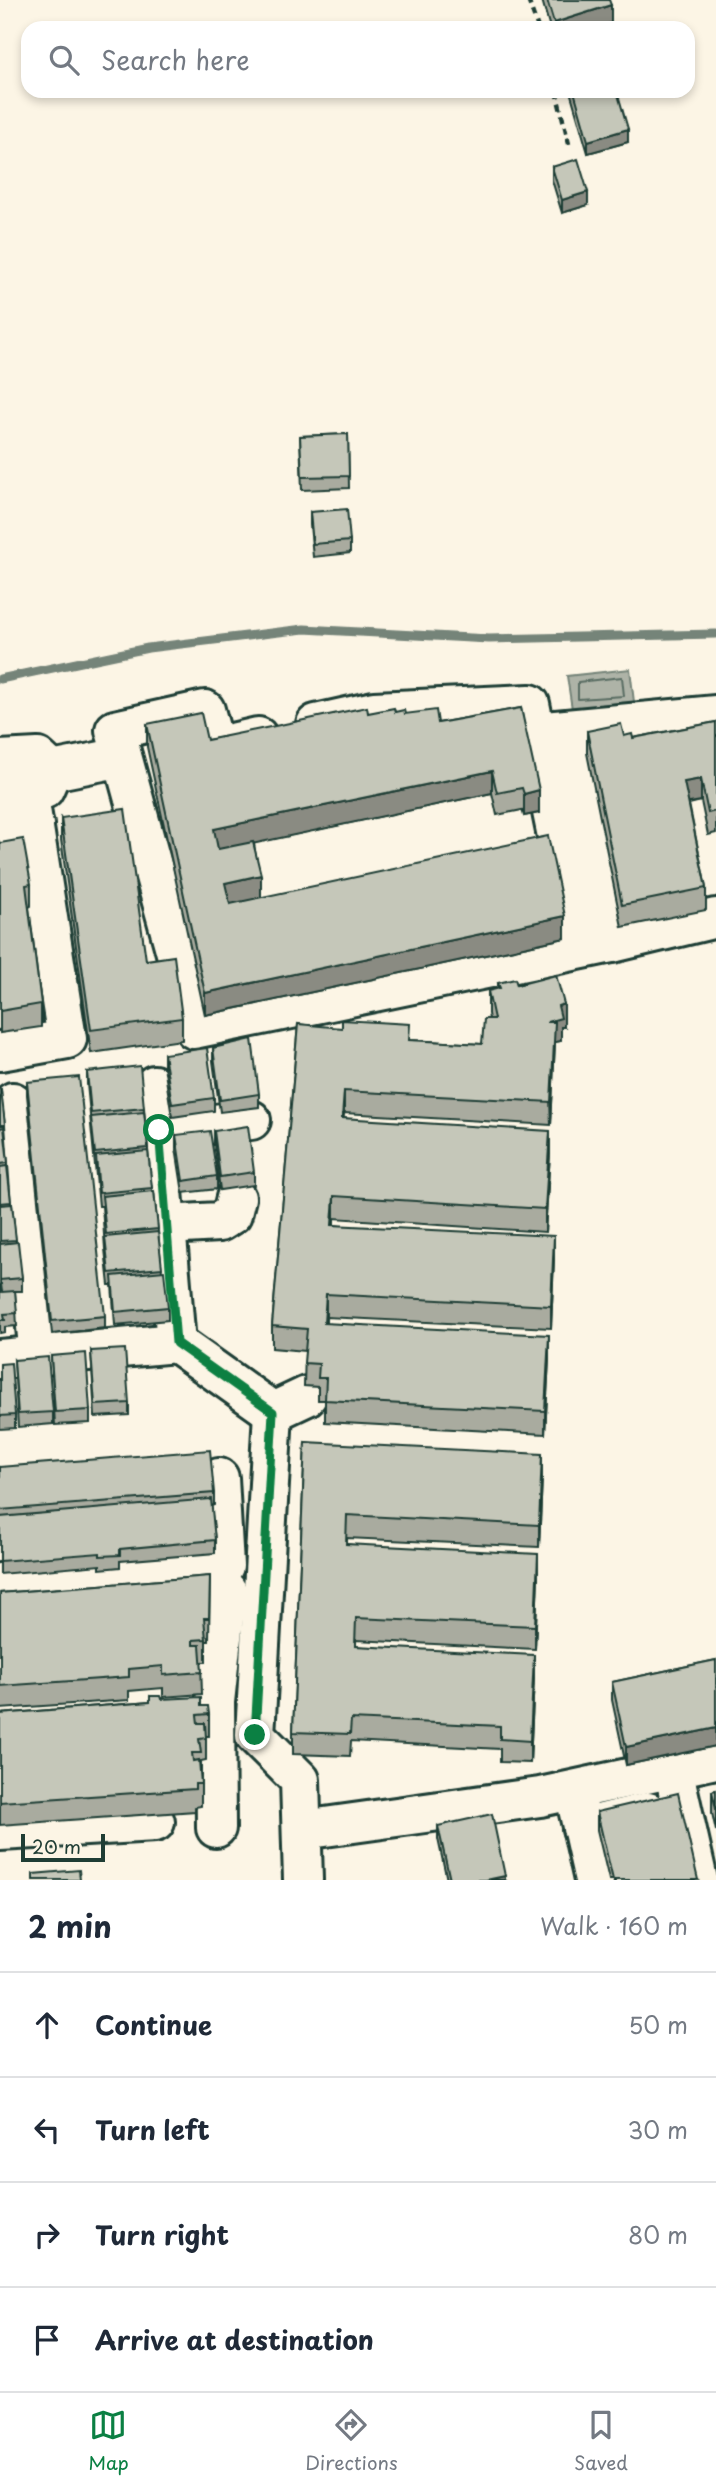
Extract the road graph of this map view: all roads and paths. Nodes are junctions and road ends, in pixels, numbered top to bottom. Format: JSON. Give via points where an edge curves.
{"nodes":[{"id":1,"x":528,"y":0,"type":"edge"},
{"id":2,"x":536,"y":21,"type":"edge"},
{"id":3,"x":558,"y":98,"type":"edge"},
{"id":4,"x":569,"y":144,"type":"dead end"},
{"id":5,"x":716,"y":715,"type":"edge"},
{"id":6,"x":552,"y":731,"type":"junction"},
{"id":7,"x":122,"y":757,"type":"junction"},
{"id":8,"x":0,"y":760,"type":"edge"},
{"id":9,"x":23,"y":801,"type":"edge"},
{"id":10,"x":716,"y":918,"type":"edge"},
{"id":11,"x":596,"y":946,"type":"junction"},
{"id":12,"x":0,"y":1051,"type":"edge"},
{"id":13,"x":154,"y":1085,"type":"dead end"},
{"id":14,"x":13,"y":1101,"type":"dead end"},
{"id":15,"x":251,"y":1120,"type":"dead end"},
{"id":16,"x":159,"y":1130,"type":"junction"},
{"id":17,"x":236,"y":1198,"type":"dead end"},
{"id":18,"x":166,"y":1225,"type":"junction"},
{"id":19,"x":176,"y":1343,"type":"junction"},
{"id":20,"x":39,"y":1356,"type":"junction"},
{"id":21,"x":0,"y":1359,"type":"edge"},
{"id":22,"x":219,"y":1478,"type":"dead end"},
{"id":23,"x":0,"y":1583,"type":"edge"},
{"id":24,"x":0,"y":1607,"type":"edge"},
{"id":25,"x":716,"y":1759,"type":"edge"},
{"id":26,"x":574,"y":1790,"type":"junction"},
{"id":27,"x":690,"y":1790,"type":"edge"},
{"id":28,"x":155,"y":1822,"type":"dead end"},
{"id":29,"x":216,"y":1828,"type":"dead end"},
{"id":30,"x":582,"y":1828,"type":"junction"},
{"id":31,"x":303,"y":1830,"type":"junction"},
{"id":32,"x":0,"y":1831,"type":"edge"},
{"id":33,"x":303,"y":1880,"type":"edge"},
{"id":34,"x":594,"y":1880,"type":"edge"},
{"id":35,"x":698,"y":1880,"type":"edge"},
{"id":36,"x":713,"y":1880,"type":"edge"}],
"edges":[{"from":1,"to":2,"type":"path"},
{"from":3,"to":4,"type":"path"},
{"from":5,"to":6,"type":"street"},
{"from":6,"to":7,"type":"street","via":[[530,704],[374,711],[215,747],[205,710],[115,730]]},
{"from":6,"to":11,"type":"street"},
{"from":7,"to":9,"type":"street"},
{"from":7,"to":11,"type":"street","via":[[194,1029]]},
{"from":8,"to":9,"type":"street","via":[[38,758]]},
{"from":9,"to":12,"type":"street","via":[[67,1039]]},
{"from":10,"to":11,"type":"street"},
{"from":13,"to":16,"type":"street"},
{"from":14,"to":20,"type":"street"},
{"from":15,"to":16,"type":"street"},
{"from":16,"to":18,"type":"street"},
{"from":17,"to":18,"type":"street","via":[[232,1214],[219,1222]]},
{"from":18,"to":19,"type":"street"},
{"from":19,"to":20,"type":"street"},
{"from":19,"to":31,"type":"street","via":[[290,1404],[255,1735],[300,1780]]},
{"from":20,"to":21,"type":"street"},
{"from":22,"to":23,"type":"street","via":[[224,1566]]},
{"from":24,"to":29,"type":"street","via":[[227,1591],[215,1702]]},
{"from":25,"to":27,"type":"street"},
{"from":26,"to":27,"type":"street"},
{"from":26,"to":30,"type":"street"},
{"from":26,"to":31,"type":"street"},
{"from":27,"to":30,"type":"street"},
{"from":27,"to":35,"type":"street"},
{"from":27,"to":36,"type":"street"},
{"from":28,"to":32,"type":"street"},
{"from":30,"to":34,"type":"street"},
{"from":31,"to":33,"type":"street"}]}
